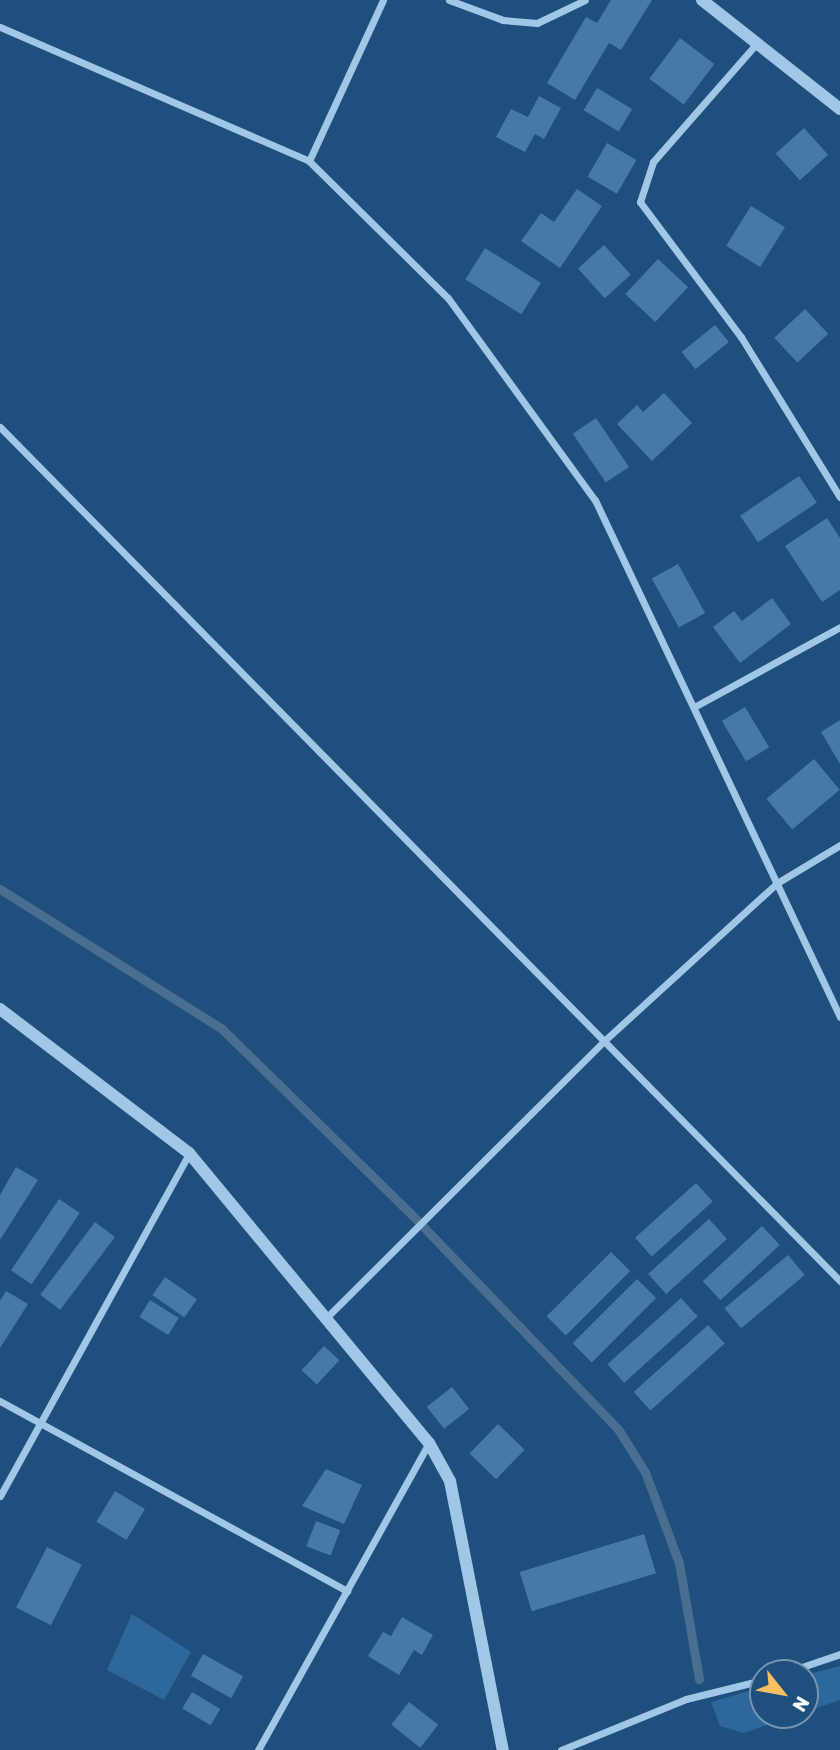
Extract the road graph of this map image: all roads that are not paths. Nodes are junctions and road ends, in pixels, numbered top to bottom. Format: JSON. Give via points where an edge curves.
{"nodes":[{"id":1,"x":383,"y":0,"type":"edge"},
{"id":2,"x":449,"y":0,"type":"edge"},
{"id":3,"x":585,"y":0,"type":"edge"},
{"id":4,"x":702,"y":0,"type":"edge"},
{"id":5,"x":0,"y":27,"type":"edge"},
{"id":6,"x":757,"y":43,"type":"junction"},
{"id":7,"x":840,"y":109,"type":"edge"},
{"id":8,"x":309,"y":161,"type":"junction"},
{"id":9,"x":0,"y":427,"type":"edge"},
{"id":10,"x":840,"y":497,"type":"edge"},
{"id":11,"x":840,"y":627,"type":"edge"},
{"id":12,"x":694,"y":707,"type":"junction"},
{"id":13,"x":840,"y":845,"type":"edge"},
{"id":14,"x":777,"y":883,"type":"junction"},
{"id":15,"x":0,"y":1009,"type":"edge"},
{"id":16,"x":840,"y":1017,"type":"edge"},
{"id":17,"x":604,"y":1041,"type":"junction"},
{"id":18,"x":189,"y":1153,"type":"junction"},
{"id":19,"x":840,"y":1281,"type":"edge"},
{"id":20,"x":325,"y":1319,"type":"junction"},
{"id":21,"x":0,"y":1401,"type":"edge"},
{"id":22,"x":40,"y":1423,"type":"junction"},
{"id":23,"x":429,"y":1443,"type":"junction"},
{"id":24,"x":0,"y":1496,"type":"edge"},
{"id":25,"x":347,"y":1591,"type":"junction"},
{"id":26,"x":840,"y":1654,"type":"edge"},
{"id":27,"x":819,"y":1661,"type":"edge"},
{"id":28,"x":749,"y":1683,"type":"edge"},
{"id":29,"x":258,"y":1750,"type":"edge"},
{"id":30,"x":503,"y":1750,"type":"edge"},
{"id":31,"x":561,"y":1750,"type":"edge"}],
"edges":[{"from":1,"to":8,"type":"street"},
{"from":2,"to":3,"type":"street","via":[[503,20],[537,23]]},
{"from":4,"to":6,"type":"street"},
{"from":5,"to":8,"type":"street"},
{"from":6,"to":7,"type":"street"},
{"from":6,"to":10,"type":"street","via":[[653,162],[639,202],[741,337]]},
{"from":8,"to":12,"type":"street","via":[[448,298],[595,499]]},
{"from":9,"to":17,"type":"street"},
{"from":11,"to":12,"type":"street"},
{"from":12,"to":14,"type":"street"},
{"from":13,"to":14,"type":"street"},
{"from":14,"to":16,"type":"street"},
{"from":14,"to":17,"type":"street"},
{"from":15,"to":18,"type":"street"},
{"from":17,"to":19,"type":"street"},
{"from":17,"to":20,"type":"street"},
{"from":18,"to":20,"type":"street"},
{"from":18,"to":22,"type":"street"},
{"from":20,"to":23,"type":"street"},
{"from":21,"to":22,"type":"street"},
{"from":22,"to":24,"type":"street"},
{"from":22,"to":25,"type":"street"},
{"from":23,"to":25,"type":"street"},
{"from":23,"to":30,"type":"street","via":[[450,1481]]},
{"from":25,"to":29,"type":"street"},
{"from":26,"to":27,"type":"street"},
{"from":28,"to":31,"type":"street","via":[[686,1699]]}]}
